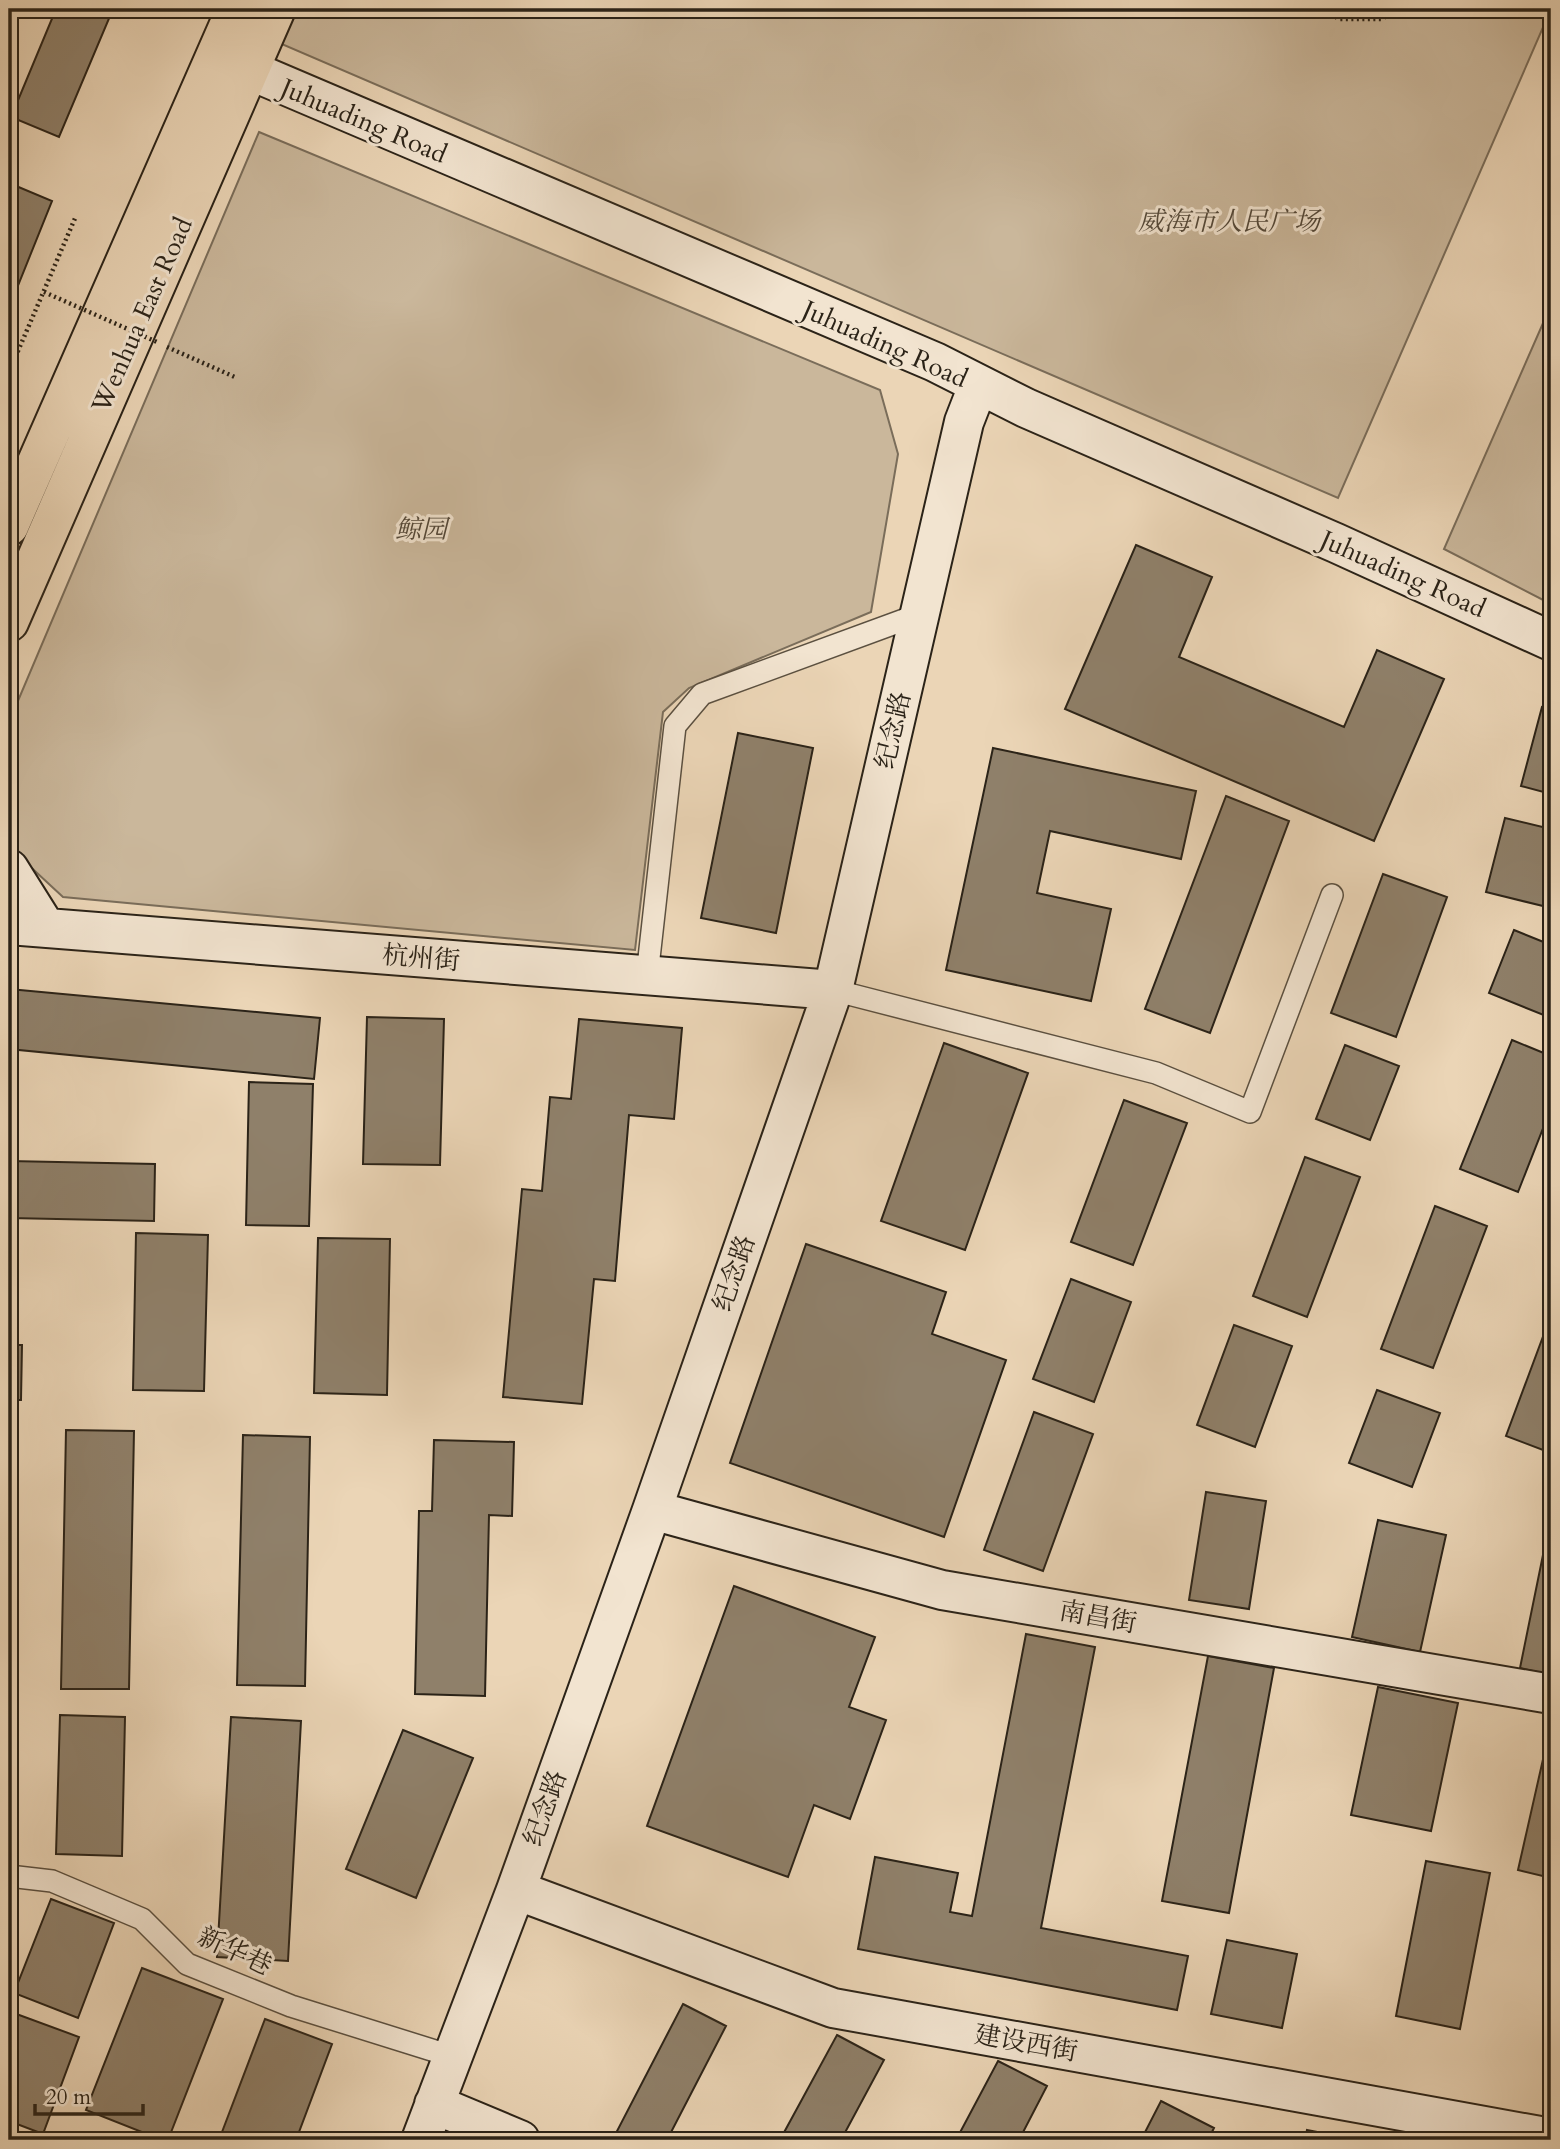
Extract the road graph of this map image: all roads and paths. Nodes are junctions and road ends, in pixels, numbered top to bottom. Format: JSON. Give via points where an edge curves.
{"nodes":[{"id":1,"x":236,"y":9,"type":"edge"},
{"id":2,"x":276,"y":9,"type":"edge"},
{"id":3,"x":1328,"y":9,"type":"edge"},
{"id":4,"x":1396,"y":9,"type":"edge"},
{"id":5,"x":232,"y":64,"type":"junction"},
{"id":6,"x":76,"y":216,"type":"dead end"},
{"id":7,"x":44,"y":292,"type":"junction"},
{"id":8,"x":9,"y":372,"type":"edge"},
{"id":9,"x":237,"y":378,"type":"dead end"},
{"id":10,"x":978,"y":386,"type":"junction"},
{"id":11,"x":9,"y":526,"type":"edge"},
{"id":12,"x":920,"y":614,"type":"junction"},
{"id":13,"x":9,"y":622,"type":"edge"},
{"id":14,"x":1551,"y":641,"type":"edge"},
{"id":15,"x":9,"y":869,"type":"edge"},
{"id":16,"x":1332,"y":895,"type":"dead end"},
{"id":17,"x":9,"y":925,"type":"edge"},
{"id":18,"x":46,"y":928,"type":"junction"},
{"id":19,"x":648,"y":976,"type":"junction"},
{"id":20,"x":833,"y":990,"type":"junction"},
{"id":21,"x":652,"y":1510,"type":"junction"},
{"id":22,"x":1551,"y":1694,"type":"edge"},
{"id":23,"x":9,"y":1876,"type":"edge"},
{"id":24,"x":516,"y":1890,"type":"junction"},
{"id":25,"x":451,"y":2056,"type":"junction"},
{"id":26,"x":434,"y":2104,"type":"junction"},
{"id":27,"x":1551,"y":2138,"type":"edge"},
{"id":28,"x":421,"y":2140,"type":"edge"},
{"id":29,"x":520,"y":2140,"type":"edge"}],
"edges":[{"from":1,"to":5,"type":"main road","name":"Wenhua East Road"},
{"from":2,"to":5,"type":"main road","name":"Wenhua East Road"},
{"from":3,"to":4,"type":"path","via":[[1338,19],[1382,19]]},
{"from":5,"to":10,"type":"street","name":"Juhuading Road","via":[[935,362]]},
{"from":5,"to":11,"type":"main road","name":"Wenhua East Road"},
{"from":5,"to":13,"type":"main road","name":"Wenhua East Road"},
{"from":6,"to":7,"type":"path"},
{"from":7,"to":8,"type":"path"},
{"from":7,"to":9,"type":"path","bridge":true},
{"from":10,"to":12,"type":"street","name":"纪念路","via":[[964,422]]},
{"from":10,"to":14,"type":"street","name":"Juhuading Road"},
{"from":12,"to":19,"type":"lane","via":[[702,694],[675,726]]},
{"from":12,"to":20,"type":"street","name":"纪念路"},
{"from":15,"to":18,"type":"street"},
{"from":16,"to":20,"type":"lane","via":[[1250,1112],[1156,1073]]},
{"from":17,"to":18,"type":"street","name":"杭州街"},
{"from":18,"to":19,"type":"street","name":"杭州街"},
{"from":19,"to":20,"type":"street","name":"杭州街"},
{"from":20,"to":21,"type":"street","name":"纪念路"},
{"from":21,"to":22,"type":"street","name":"南昌街","via":[[942,1590]]},
{"from":21,"to":24,"type":"street","name":"纪念路"},
{"from":23,"to":25,"type":"lane","name":"新华巷","via":[[52,1881],[142,1919],[187,1964],[221,1978],[291,2006]]},
{"from":24,"to":25,"type":"street","name":"纪念路"},
{"from":24,"to":27,"type":"street","name":"建设西街","via":[[833,2008]]},
{"from":25,"to":26,"type":"street","name":"纪念路"},
{"from":26,"to":28,"type":"street","name":"纪念路"},
{"from":26,"to":29,"type":"street"}]}
